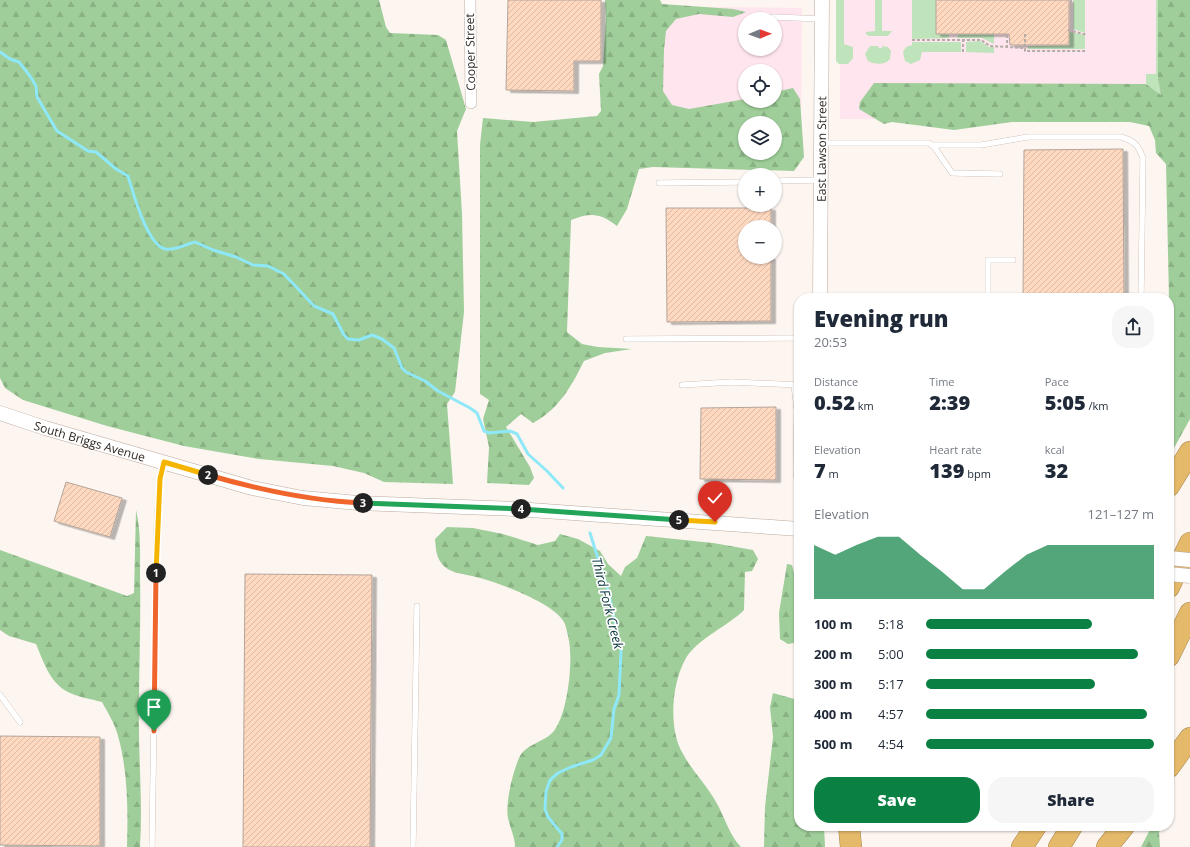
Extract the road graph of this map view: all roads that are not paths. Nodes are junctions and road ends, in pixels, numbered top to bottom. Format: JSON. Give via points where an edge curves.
{"nodes":[{"id":1,"x":470,"y":0,"type":"edge"},
{"id":2,"x":822,"y":0,"type":"edge"},
{"id":3,"x":782,"y":17,"type":"edge"},
{"id":4,"x":822,"y":19,"type":"junction"},
{"id":5,"x":471,"y":103,"type":"dead end"},
{"id":6,"x":820,"y":143,"type":"junction"},
{"id":7,"x":932,"y":145,"type":"junction"},
{"id":8,"x":1000,"y":174,"type":"dead end"},
{"id":9,"x":820,"y":180,"type":"junction"},
{"id":10,"x":738,"y":182,"type":"edge"},
{"id":11,"x":782,"y":182,"type":"edge"},
{"id":12,"x":658,"y":183,"type":"dead end"},
{"id":13,"x":1013,"y":260,"type":"dead end"},
{"id":14,"x":820,"y":293,"type":"edge"},
{"id":15,"x":988,"y":293,"type":"edge"},
{"id":16,"x":1142,"y":293,"type":"edge"},
{"id":17,"x":794,"y":338,"type":"edge"},
{"id":18,"x":626,"y":339,"type":"dead end"},
{"id":19,"x":682,"y":385,"type":"dead end"},
{"id":20,"x":794,"y":385,"type":"edge"},
{"id":21,"x":0,"y":413,"type":"edge"},
{"id":22,"x":1190,"y":452,"type":"edge"},
{"id":23,"x":164,"y":462,"type":"junction"},
{"id":24,"x":1174,"y":478,"type":"edge"},
{"id":25,"x":794,"y":529,"type":"edge"},
{"id":26,"x":1190,"y":537,"type":"edge"},
{"id":27,"x":1190,"y":543,"type":"edge"},
{"id":28,"x":1174,"y":558,"type":"edge"},
{"id":29,"x":1190,"y":560,"type":"edge"},
{"id":30,"x":1174,"y":564,"type":"edge"},
{"id":31,"x":1174,"y":574,"type":"edge"},
{"id":32,"x":1190,"y":576,"type":"edge"},
{"id":33,"x":1174,"y":577,"type":"edge"},
{"id":34,"x":418,"y":606,"type":"dead end"},
{"id":35,"x":1190,"y":613,"type":"edge"},
{"id":36,"x":1174,"y":646,"type":"edge"},
{"id":37,"x":0,"y":695,"type":"edge"},
{"id":38,"x":20,"y":722,"type":"dead end"},
{"id":39,"x":1190,"y":738,"type":"edge"},
{"id":40,"x":1174,"y":760,"type":"edge"},
{"id":41,"x":849,"y":831,"type":"edge"},
{"id":42,"x":1033,"y":831,"type":"edge"},
{"id":43,"x":1069,"y":831,"type":"edge"},
{"id":44,"x":1120,"y":831,"type":"edge"},
{"id":45,"x":152,"y":847,"type":"edge"},
{"id":46,"x":413,"y":847,"type":"edge"},
{"id":47,"x":851,"y":847,"type":"edge"},
{"id":48,"x":1022,"y":847,"type":"edge"},
{"id":49,"x":1059,"y":847,"type":"edge"},
{"id":50,"x":1107,"y":847,"type":"edge"}],
"edges":[{"from":1,"to":5,"type":"street","name":"Cooper Street"},
{"from":2,"to":4,"type":"street","name":"East Lawson Street"},
{"from":3,"to":4,"type":"lane"},
{"from":4,"to":6,"type":"street","name":"East Lawson Street"},
{"from":6,"to":7,"type":"lane"},
{"from":6,"to":9,"type":"street","name":"East Lawson Street"},
{"from":7,"to":8,"type":"lane","via":[[952,173]]},
{"from":7,"to":16,"type":"lane","via":[[981,145],[1028,137],[1121,137],[1133,140],[1138,144],[1143,158]]},
{"from":9,"to":11,"type":"lane"},
{"from":9,"to":14,"type":"street","name":"East Lawson Street"},
{"from":10,"to":12,"type":"lane"},
{"from":13,"to":15,"type":"lane","via":[[988,260]]},
{"from":17,"to":18,"type":"lane"},
{"from":19,"to":20,"type":"lane","via":[[732,382]]},
{"from":21,"to":23,"type":"street","name":"South Briggs Avenue"},
{"from":22,"to":24,"type":"highway"},
{"from":23,"to":25,"type":"street","name":"South Briggs Avenue","via":[[252,488],[330,501],[516,509]]},
{"from":23,"to":45,"type":"lane","via":[[157,520]]},
{"from":26,"to":30,"type":"highway"},
{"from":27,"to":33,"type":"highway"},
{"from":28,"to":29,"type":"street","bridge":true},
{"from":31,"to":32,"type":"street","bridge":true},
{"from":34,"to":46,"type":"lane"},
{"from":35,"to":36,"type":"highway"},
{"from":37,"to":38,"type":"lane"},
{"from":39,"to":40,"type":"highway"},
{"from":41,"to":47,"type":"highway"},
{"from":42,"to":48,"type":"highway"},
{"from":43,"to":49,"type":"highway"},
{"from":44,"to":50,"type":"highway"}]}
